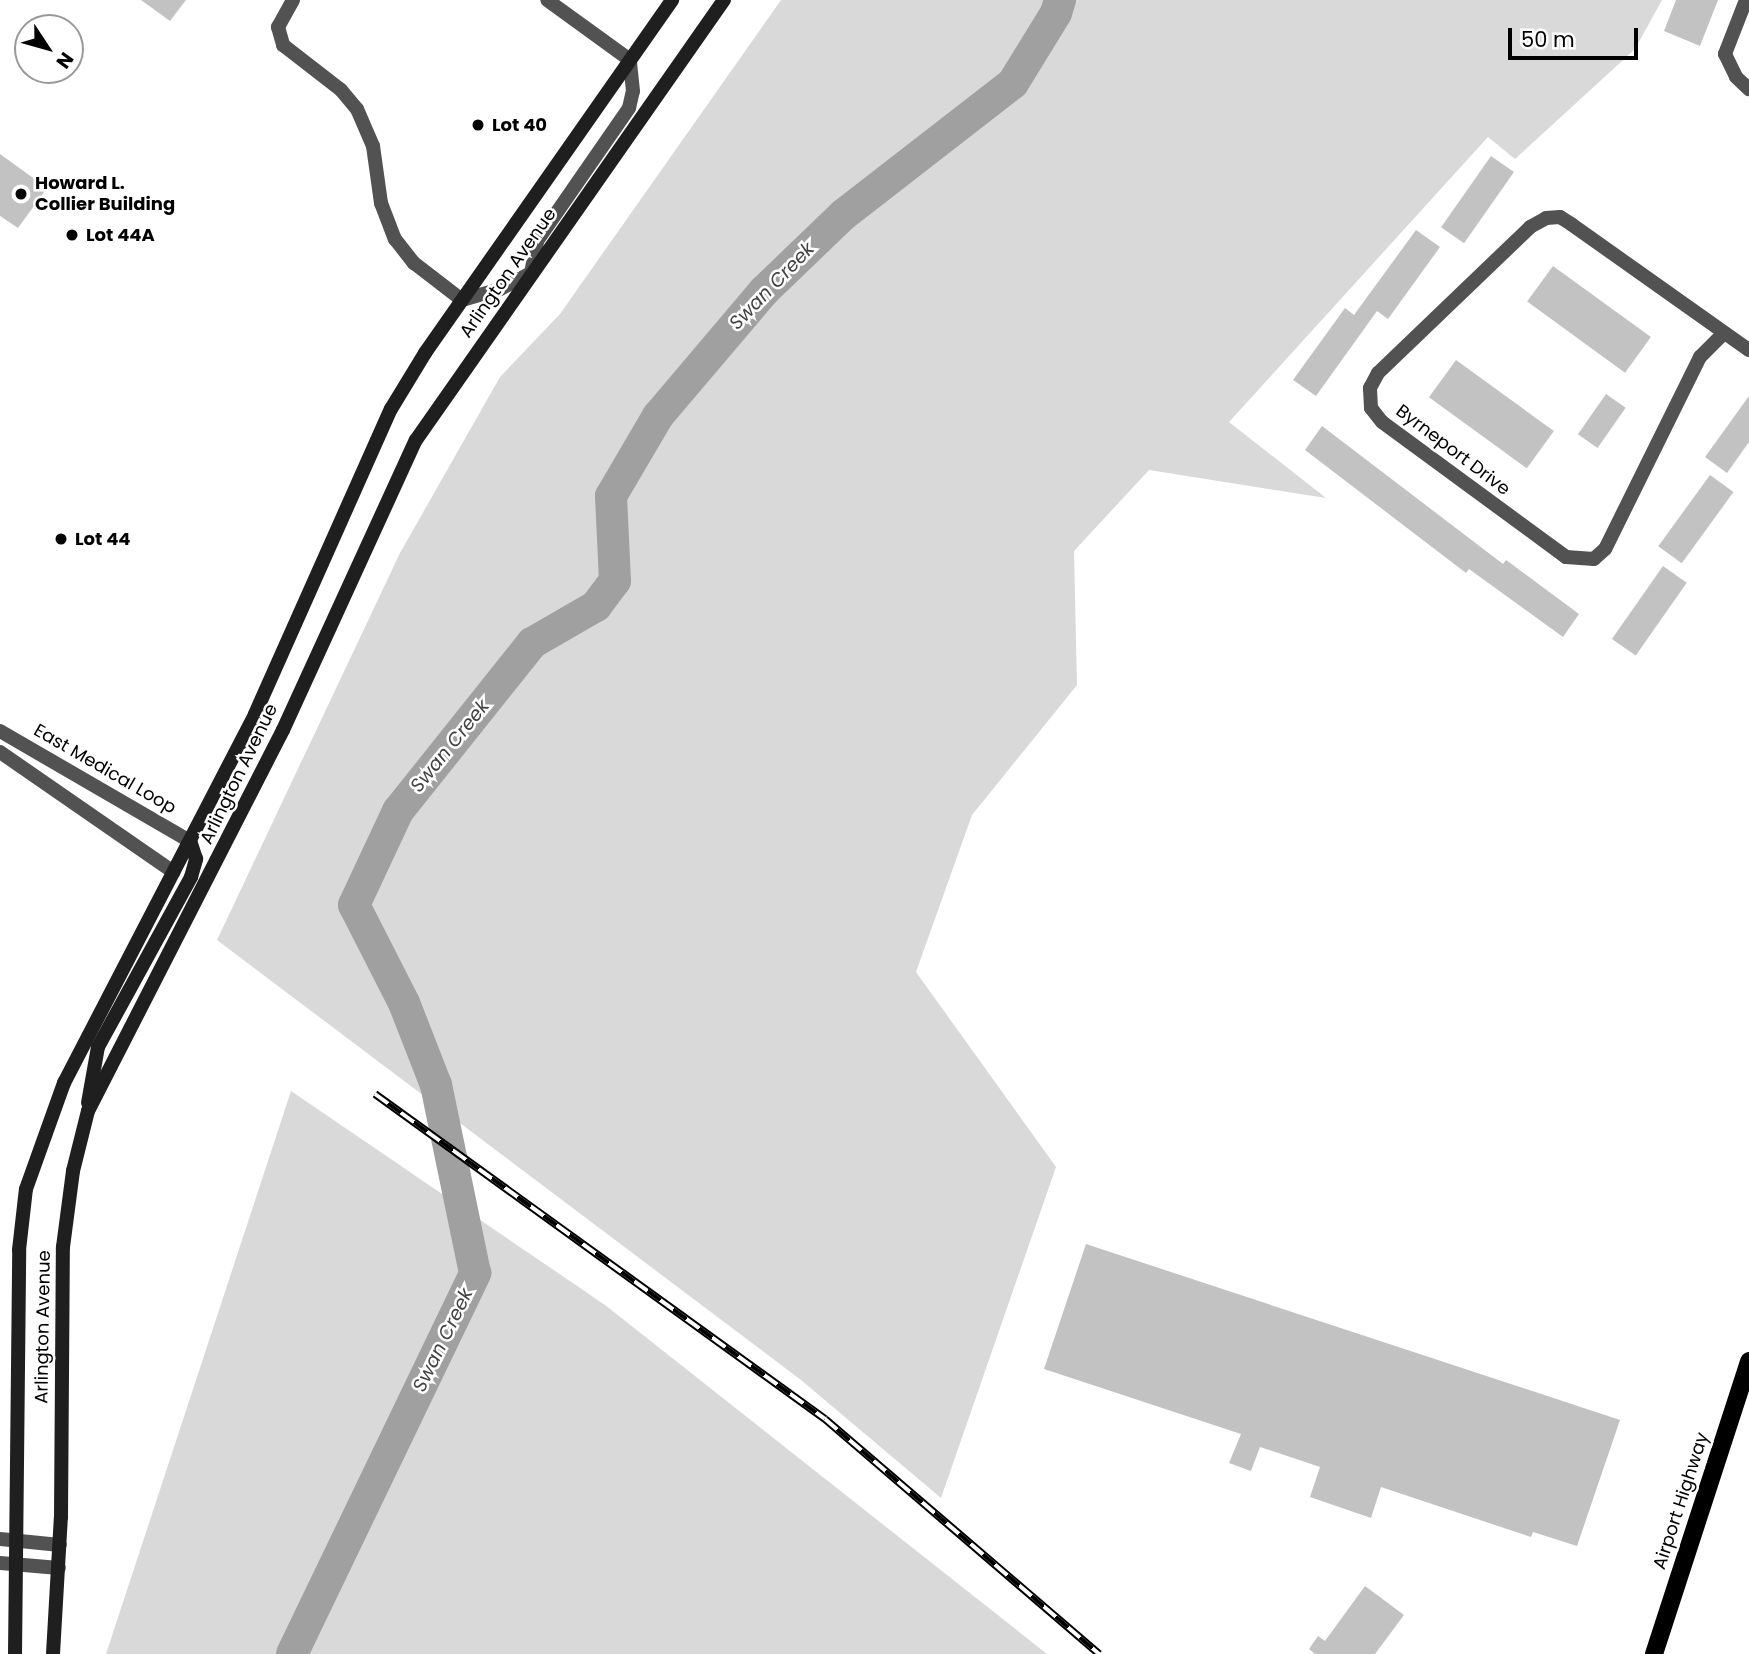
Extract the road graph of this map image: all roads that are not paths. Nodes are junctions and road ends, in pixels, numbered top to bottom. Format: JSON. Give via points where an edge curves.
{"nodes":[{"id":1,"x":293,"y":0,"type":"edge"},
{"id":2,"x":547,"y":0,"type":"edge"},
{"id":3,"x":672,"y":0,"type":"edge"},
{"id":4,"x":724,"y":0,"type":"edge"},
{"id":5,"x":1746,"y":0,"type":"edge"},
{"id":6,"x":630,"y":60,"type":"junction"},
{"id":7,"x":1749,"y":89,"type":"edge"},
{"id":8,"x":531,"y":273,"type":"junction"},
{"id":9,"x":462,"y":300,"type":"junction"},
{"id":10,"x":1724,"y":333,"type":"junction"},
{"id":11,"x":1749,"y":350,"type":"edge"},
{"id":12,"x":0,"y":731,"type":"edge"},
{"id":13,"x":0,"y":752,"type":"edge"},
{"id":14,"x":190,"y":841,"type":"junction"},
{"id":15,"x":173,"y":872,"type":"junction"},
{"id":16,"x":88,"y":1111,"type":"junction"},
{"id":17,"x":1749,"y":1361,"type":"edge"},
{"id":18,"x":0,"y":1539,"type":"edge"},
{"id":19,"x":18,"y":1541,"type":"junction"},
{"id":20,"x":60,"y":1545,"type":"junction"},
{"id":21,"x":0,"y":1563,"type":"edge"},
{"id":22,"x":18,"y":1565,"type":"junction"},
{"id":23,"x":59,"y":1568,"type":"junction"},
{"id":24,"x":15,"y":1654,"type":"edge"},
{"id":25,"x":53,"y":1654,"type":"edge"},
{"id":26,"x":1654,"y":1654,"type":"edge"}],
"edges":[{"from":1,"to":9,"type":"street","via":[[278,27],[283,45],[341,90],[357,109],[373,146],[381,203],[395,239],[415,263]]},
{"from":2,"to":6,"type":"street"},
{"from":3,"to":6,"type":"street","name":"Arlington Avenue"},
{"from":4,"to":8,"type":"street","name":"Arlington Avenue"},
{"from":5,"to":7,"type":"street","via":[[1726,54]]},
{"from":6,"to":8,"type":"street","via":[[633,91],[629,108],[537,241]]},
{"from":6,"to":9,"type":"street","name":"Arlington Avenue"},
{"from":8,"to":9,"type":"street","via":[[500,289]]},
{"from":8,"to":16,"type":"street","name":"Arlington Avenue","via":[[416,440],[283,730]]},
{"from":9,"to":14,"type":"street","name":"Arlington Avenue","via":[[391,409],[256,714]]},
{"from":10,"to":10,"type":"street","name":"Byrneport Drive","via":[[1571,224],[1560,217],[1546,218],[1530,227],[1378,373],[1370,388],[1371,408],[1382,422],[1566,557],[1594,559],[1605,549],[1700,357]]},
{"from":10,"to":11,"type":"street","name":"Byrneport Drive"},
{"from":12,"to":14,"type":"street","name":"East Medical Loop"},
{"from":13,"to":15,"type":"street"},
{"from":14,"to":15,"type":"street","name":"Arlington Avenue"},
{"from":14,"to":16,"type":"street","via":[[196,859],[191,877],[98,1047],[89,1076]]},
{"from":15,"to":19,"type":"street","name":"Arlington Avenue","via":[[76,1056],[26,1189],[19,1250]]},
{"from":16,"to":20,"type":"street","name":"Arlington Avenue","via":[[73,1171],[63,1247]]},
{"from":17,"to":26,"type":"main road","name":"Airport Highway"},
{"from":18,"to":19,"type":"street"},
{"from":19,"to":20,"type":"street"},
{"from":19,"to":22,"type":"street","name":"Arlington Avenue"},
{"from":20,"to":23,"type":"street","name":"Arlington Avenue"},
{"from":21,"to":22,"type":"street"},
{"from":22,"to":23,"type":"street"},
{"from":22,"to":24,"type":"street","name":"Arlington Avenue"},
{"from":23,"to":25,"type":"street","name":"Arlington Avenue"}]}
